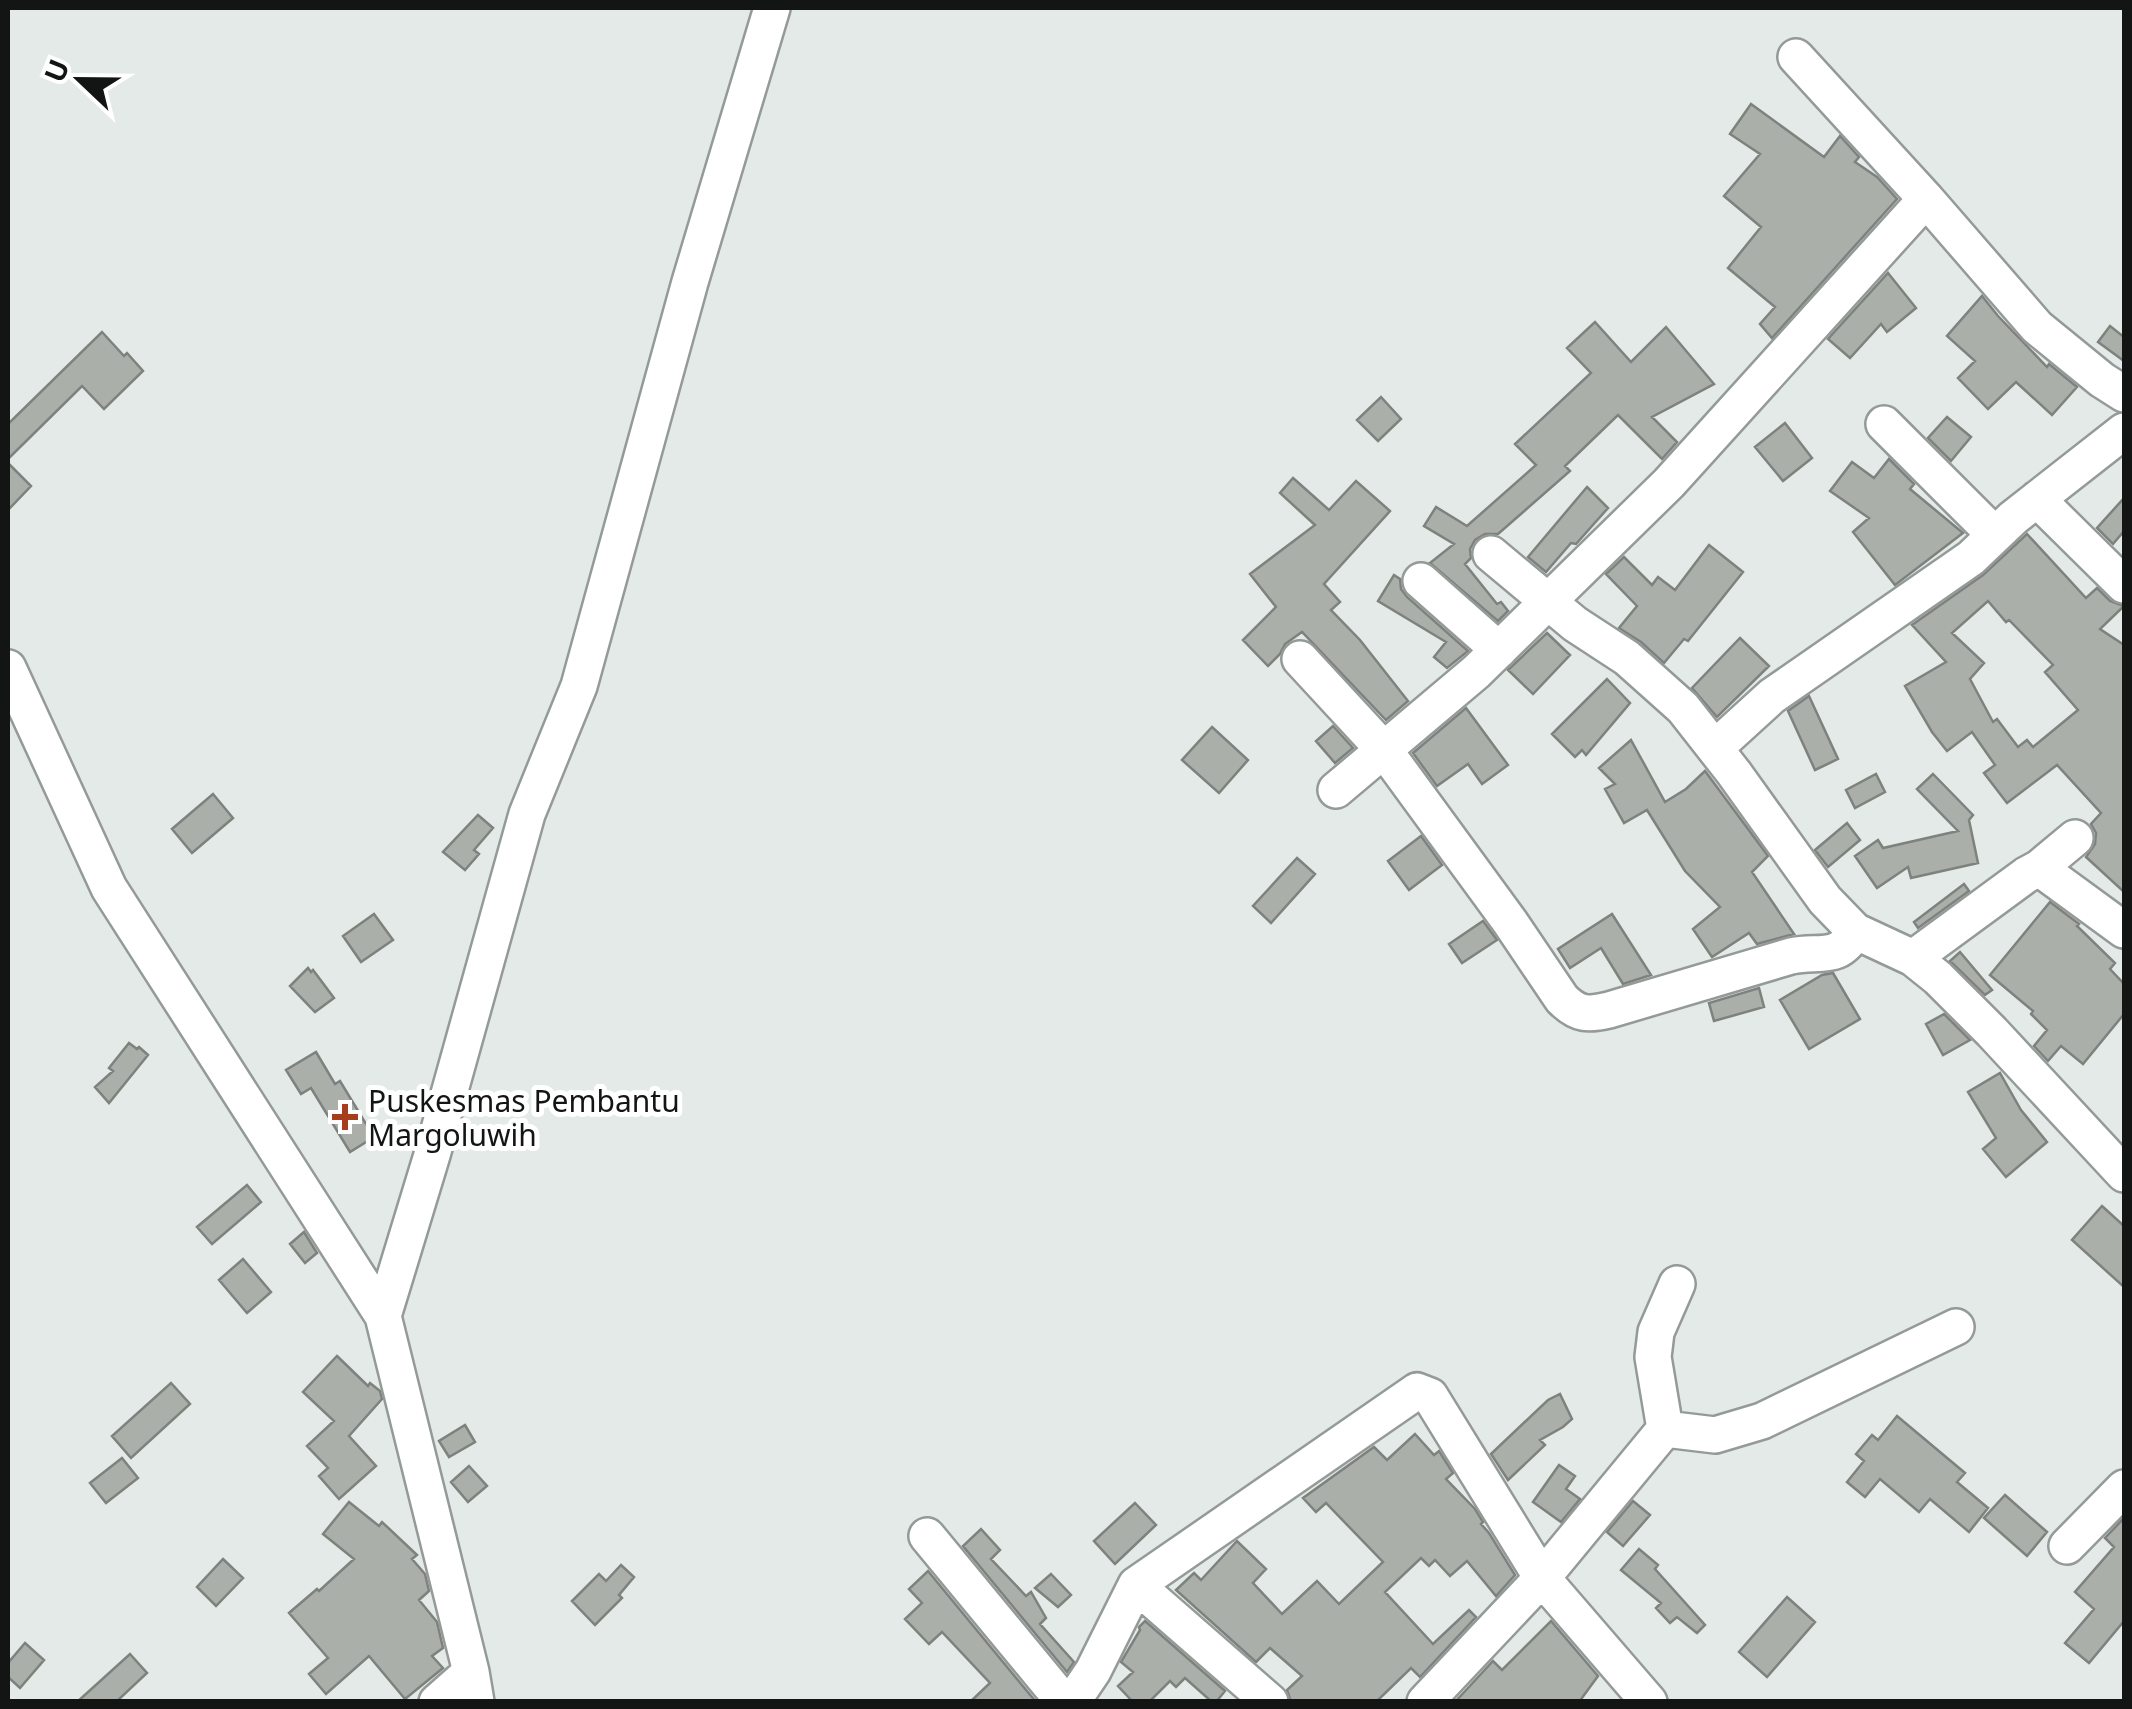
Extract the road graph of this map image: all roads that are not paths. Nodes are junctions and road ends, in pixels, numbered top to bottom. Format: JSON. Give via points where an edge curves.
{"nodes":[{"id":1,"x":772,"y":8,"type":"edge"},
{"id":2,"x":1796,"y":57,"type":"dead end"},
{"id":3,"x":1926,"y":199,"type":"junction"},
{"id":4,"x":2124,"y":394,"type":"edge"},
{"id":5,"x":1884,"y":424,"type":"dead end"},
{"id":6,"x":2124,"y":431,"type":"edge"},
{"id":7,"x":2036,"y":499,"type":"junction"},
{"id":8,"x":1994,"y":535,"type":"junction"},
{"id":9,"x":1490,"y":554,"type":"dead end"},
{"id":10,"x":1421,"y":581,"type":"dead end"},
{"id":11,"x":2124,"y":585,"type":"edge"},
{"id":12,"x":1548,"y":603,"type":"junction"},
{"id":13,"x":1499,"y":650,"type":"junction"},
{"id":14,"x":1300,"y":659,"type":"dead end"},
{"id":15,"x":8,"y":668,"type":"edge"},
{"id":16,"x":1714,"y":748,"type":"junction"},
{"id":17,"x":1385,"y":751,"type":"junction"},
{"id":18,"x":1336,"y":790,"type":"dead end"},
{"id":19,"x":2075,"y":838,"type":"dead end"},
{"id":20,"x":2039,"y":868,"type":"junction"},
{"id":21,"x":2124,"y":930,"type":"edge"},
{"id":22,"x":1855,"y":932,"type":"junction"},
{"id":23,"x":1913,"y":958,"type":"junction"},
{"id":24,"x":2124,"y":1174,"type":"edge"},
{"id":25,"x":1678,"y":1284,"type":"dead end"},
{"id":26,"x":383,"y":1316,"type":"junction"},
{"id":27,"x":1956,"y":1326,"type":"dead end"},
{"id":28,"x":1665,"y":1430,"type":"junction"},
{"id":29,"x":2124,"y":1488,"type":"edge"},
{"id":30,"x":927,"y":1536,"type":"dead end"},
{"id":31,"x":2067,"y":1546,"type":"dead end"},
{"id":32,"x":1542,"y":1578,"type":"junction"},
{"id":33,"x":1136,"y":1586,"type":"junction"},
{"id":34,"x":474,"y":1687,"type":"edge"},
{"id":35,"x":437,"y":1702,"type":"edge"},
{"id":36,"x":1064,"y":1702,"type":"edge"},
{"id":37,"x":1072,"y":1702,"type":"edge"},
{"id":38,"x":1270,"y":1702,"type":"edge"},
{"id":39,"x":1426,"y":1702,"type":"edge"},
{"id":40,"x":1649,"y":1702,"type":"edge"}],
"edges":[{"from":1,"to":26,"type":"street","via":[[579,686],[527,814]]},
{"from":2,"to":3,"type":"street"},
{"from":3,"to":4,"type":"street","via":[[2037,327]]},
{"from":3,"to":12,"type":"street","via":[[1669,483]]},
{"from":5,"to":8,"type":"street"},
{"from":6,"to":7,"type":"street"},
{"from":7,"to":8,"type":"street"},
{"from":7,"to":11,"type":"street"},
{"from":8,"to":16,"type":"street","via":[[1971,558],[1772,696]]},
{"from":9,"to":12,"type":"street"},
{"from":10,"to":13,"type":"street"},
{"from":12,"to":13,"type":"street"},
{"from":12,"to":16,"type":"street","via":[[1664,690]]},
{"from":13,"to":17,"type":"street"},
{"from":14,"to":17,"type":"street"},
{"from":15,"to":26,"type":"street","via":[[109,888]]},
{"from":16,"to":22,"type":"street"},
{"from":17,"to":18,"type":"street"},
{"from":17,"to":22,"type":"street","via":[[1562,999],[1583,1014],[1791,956],[1832,954]]},
{"from":19,"to":20,"type":"street"},
{"from":20,"to":21,"type":"street"},
{"from":20,"to":23,"type":"street"},
{"from":22,"to":23,"type":"street"},
{"from":23,"to":24,"type":"street","via":[[1964,1003]]},
{"from":25,"to":28,"type":"street","via":[[1656,1332],[1653,1357]]},
{"from":26,"to":34,"type":"street"},
{"from":27,"to":28,"type":"street","via":[[1762,1421],[1715,1435]]},
{"from":28,"to":32,"type":"street"},
{"from":29,"to":31,"type":"street"},
{"from":30,"to":36,"type":"street"},
{"from":32,"to":33,"type":"street","via":[[1430,1396],[1417,1391]]},
{"from":32,"to":39,"type":"street"},
{"from":32,"to":40,"type":"street"},
{"from":33,"to":37,"type":"street"},
{"from":33,"to":38,"type":"street"},
{"from":34,"to":35,"type":"street"}]}
